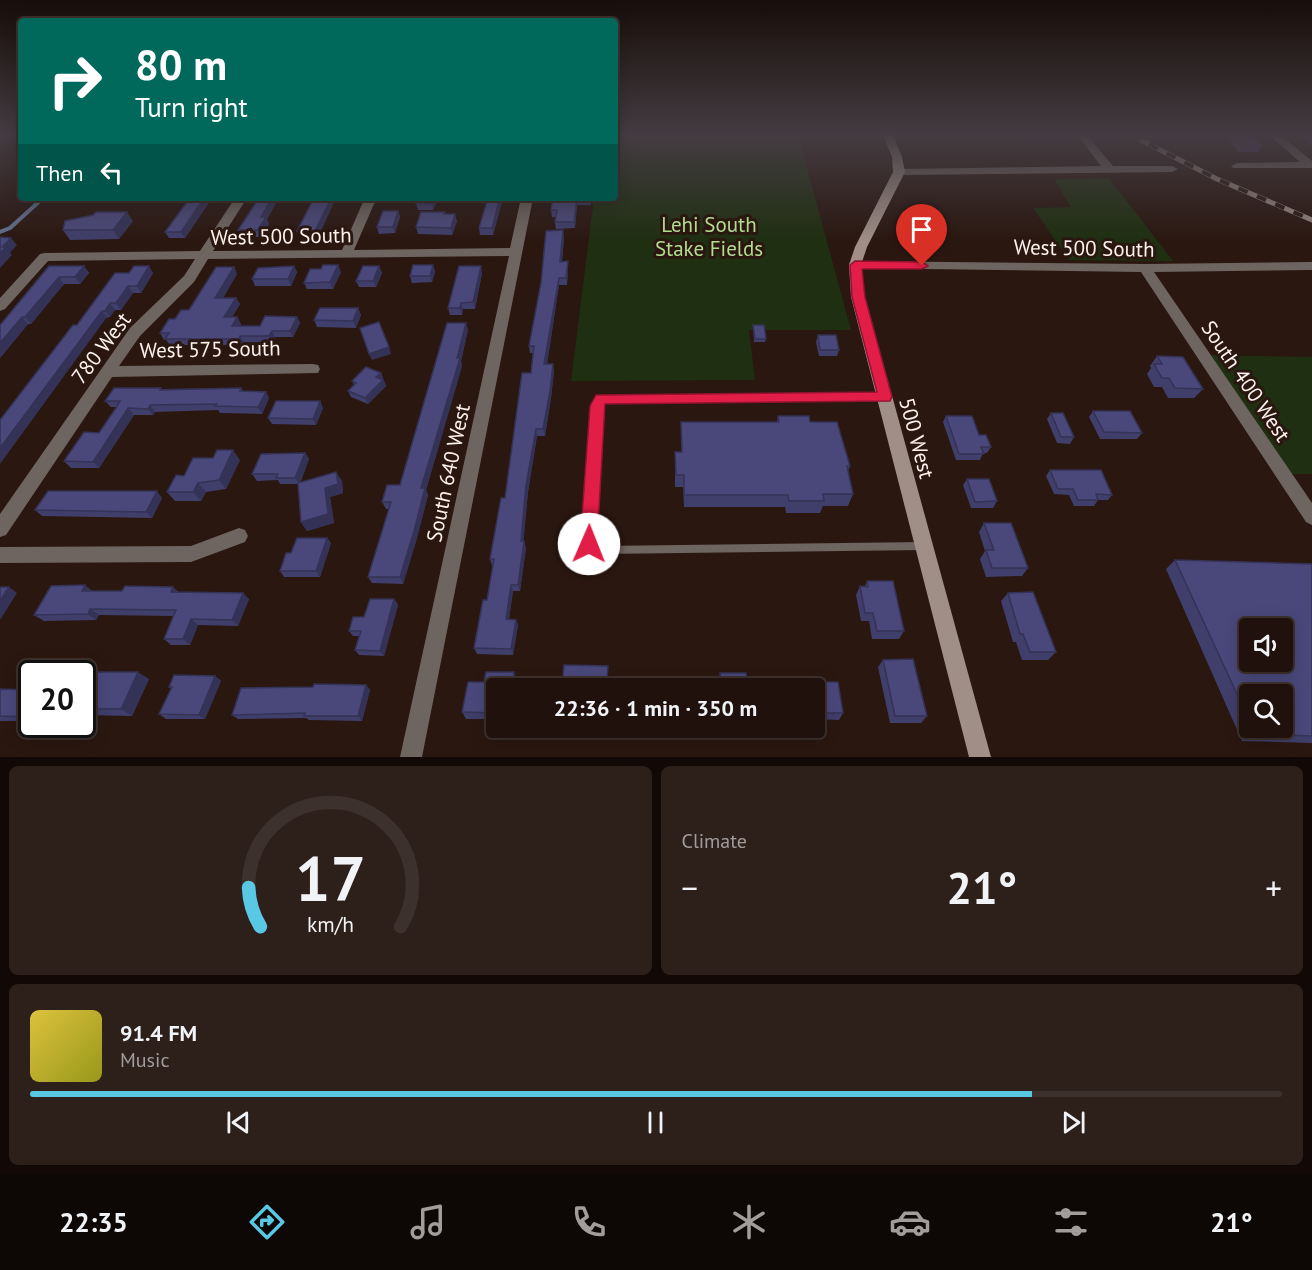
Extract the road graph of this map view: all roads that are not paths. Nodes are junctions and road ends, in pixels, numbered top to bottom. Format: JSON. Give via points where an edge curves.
{"nodes":[{"id":1,"x":1016,"y":170,"type":"edge"},
{"id":2,"x":899,"y":172,"type":"joint"},
{"id":3,"x":239,"y":201,"type":"edge"},
{"id":4,"x":371,"y":201,"type":"edge"},
{"id":5,"x":527,"y":201,"type":"edge"},
{"id":6,"x":517,"y":252,"type":"junction"},
{"id":7,"x":346,"y":254,"type":"junction"},
{"id":8,"x":204,"y":256,"type":"junction"},
{"id":9,"x":855,"y":265,"type":"junction"},
{"id":10,"x":1312,"y":266,"type":"edge"},
{"id":11,"x":1145,"y":268,"type":"junction"},
{"id":12,"x":0,"y":306,"type":"edge"},
{"id":13,"x":313,"y":369,"type":"dead end"},
{"id":14,"x":107,"y":372,"type":"junction"},
{"id":15,"x":885,"y":397,"type":"junction"},
{"id":16,"x":1312,"y":517,"type":"edge"},
{"id":17,"x":0,"y":529,"type":"edge"},
{"id":18,"x":239,"y":536,"type":"dead end"},
{"id":19,"x":924,"y":546,"type":"junction"},
{"id":20,"x":0,"y":555,"type":"edge"},
{"id":21,"x":411,"y":757,"type":"edge"},
{"id":22,"x":980,"y":757,"type":"edge"}],
"edges":[{"from":1,"to":2,"type":"street"},
{"from":2,"to":9,"type":"street","name":"500 West"},
{"from":3,"to":8,"type":"street","name":"780 West"},
{"from":4,"to":7,"type":"street"},
{"from":5,"to":6,"type":"street","name":"South 640 West"},
{"from":6,"to":7,"type":"street","name":"West 500 South"},
{"from":6,"to":21,"type":"street","name":"South 640 West"},
{"from":7,"to":8,"type":"street","name":"West 500 South"},
{"from":8,"to":12,"type":"street","name":"West 500 South","via":[[45,257]]},
{"from":8,"to":14,"type":"street","name":"780 West","via":[[189,279],[135,332]]},
{"from":9,"to":11,"type":"street","name":"West 500 South"},
{"from":9,"to":15,"type":"street","name":"500 West","via":[[858,297]]},
{"from":10,"to":11,"type":"street","name":"West 500 South"},
{"from":11,"to":16,"type":"street","name":"South 400 West"},
{"from":13,"to":14,"type":"street","name":"West 575 South"},
{"from":14,"to":17,"type":"street","name":"780 West"},
{"from":15,"to":19,"type":"street","name":"500 West"},
{"from":15,"to":19,"type":"lane","via":[[601,399],[597,406],[589,544],[599,550]]},
{"from":18,"to":20,"type":"street","via":[[191,554]]},
{"from":19,"to":22,"type":"street","name":"500 West"}]}
